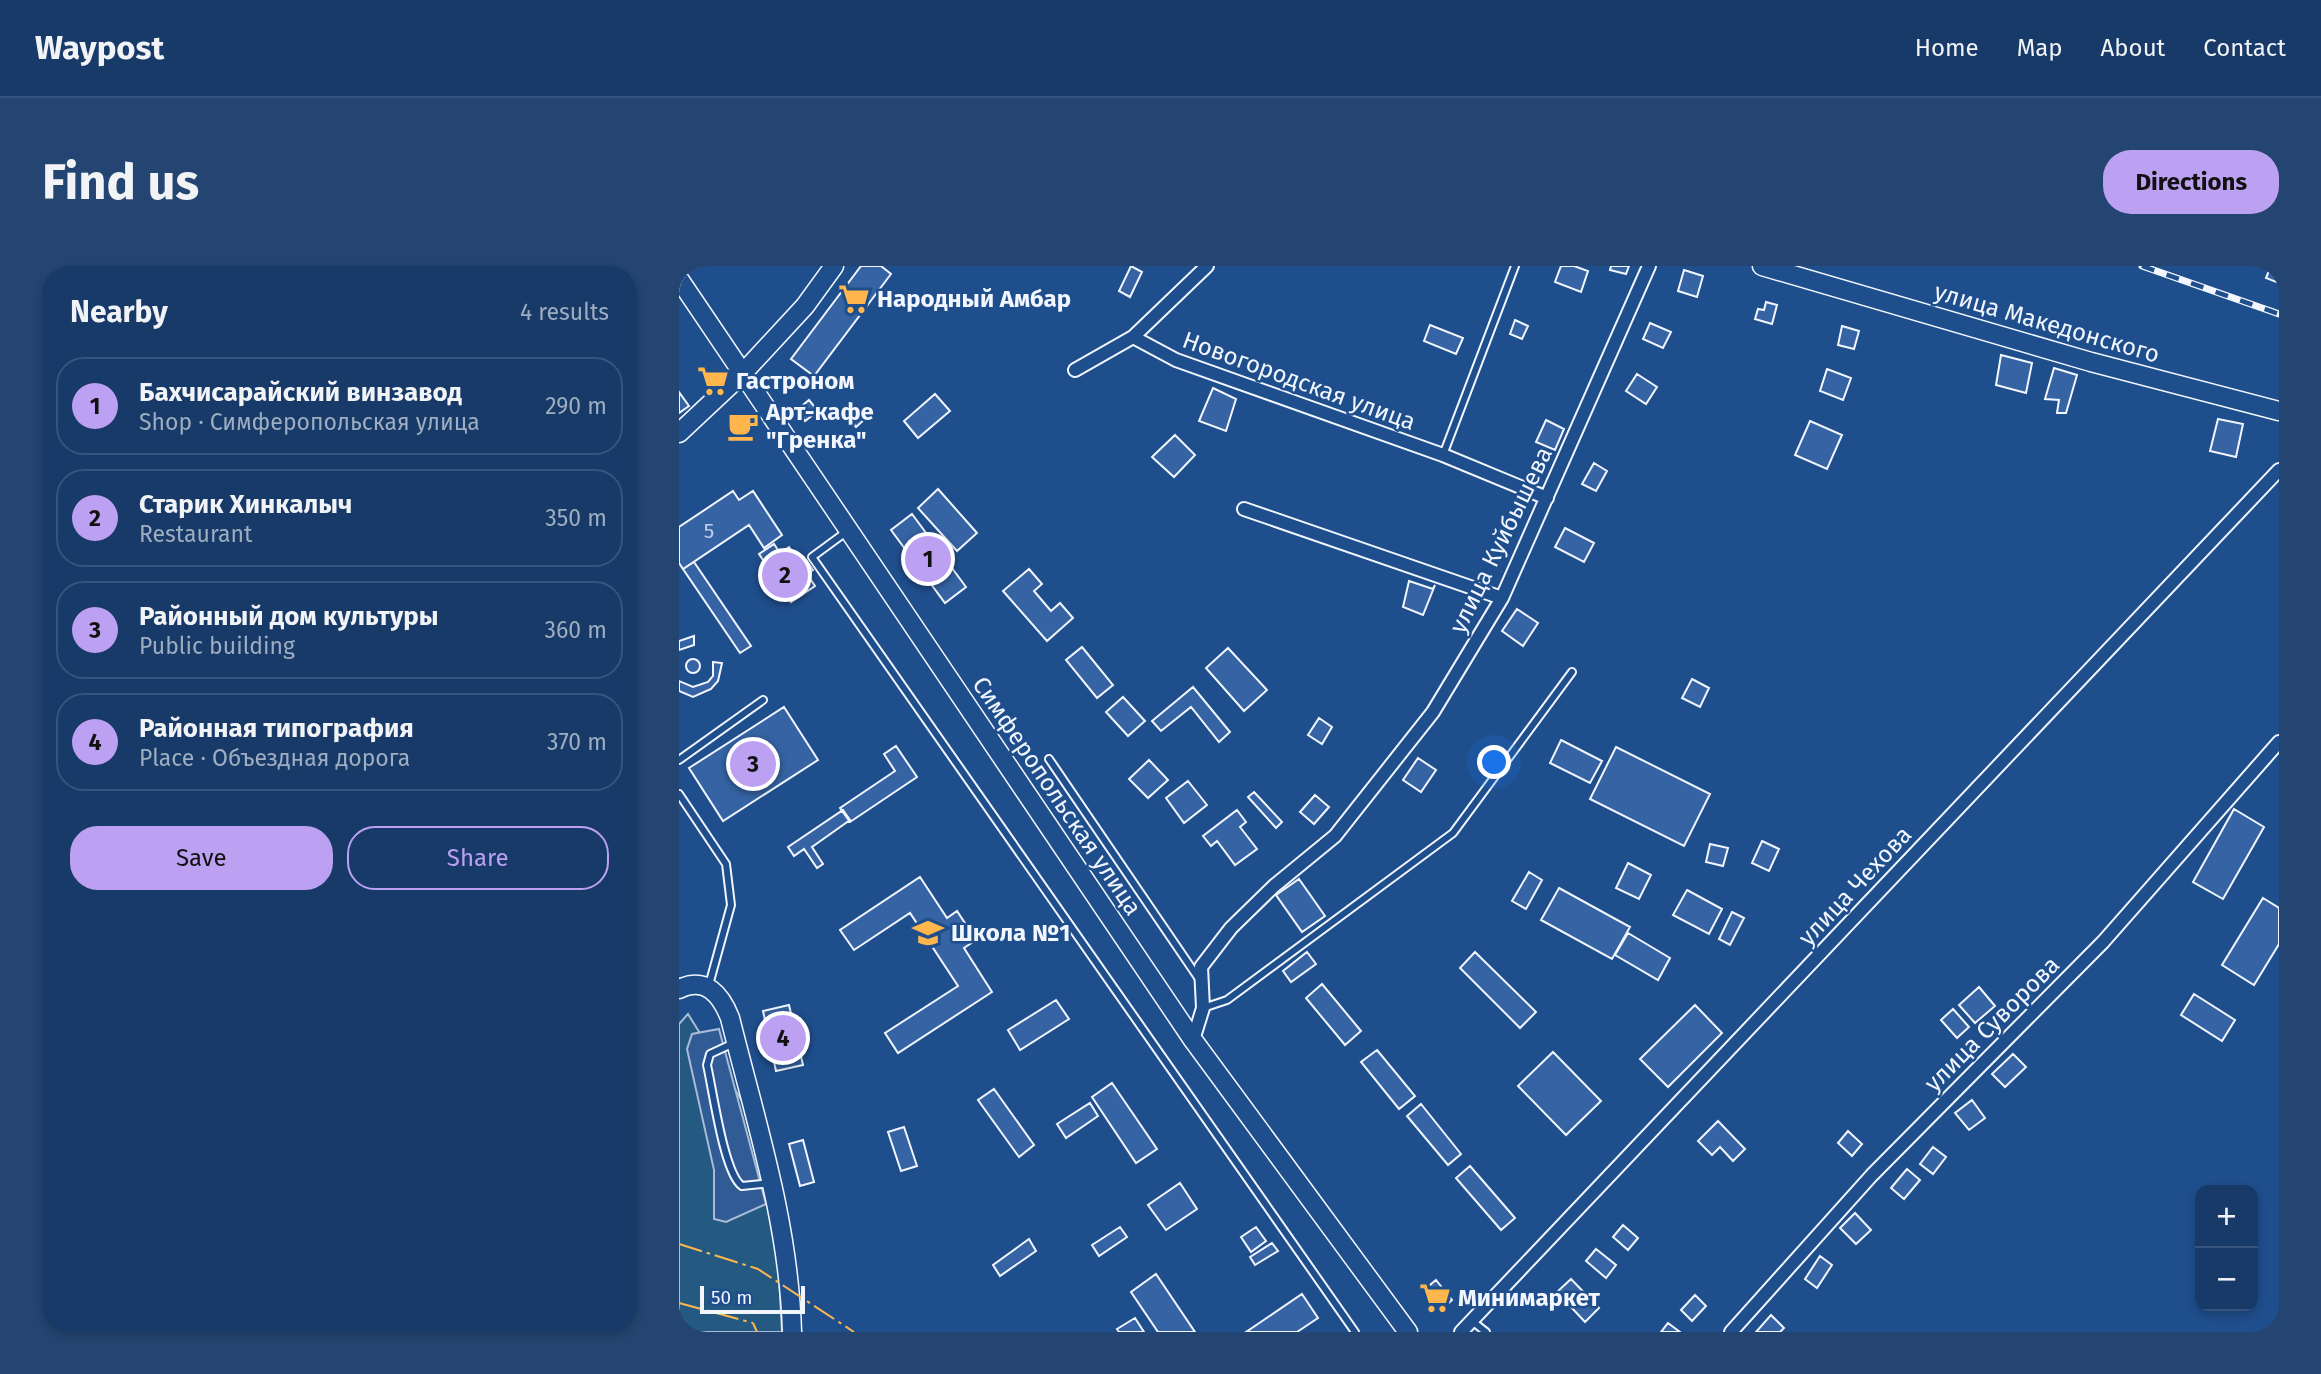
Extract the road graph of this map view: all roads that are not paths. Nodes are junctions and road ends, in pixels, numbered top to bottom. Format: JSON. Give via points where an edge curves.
{"nodes":[{"id":1,"x":834,"y":266,"type":"edge"},
{"id":2,"x":1207,"y":266,"type":"edge"},
{"id":3,"x":1515,"y":266,"type":"edge"},
{"id":4,"x":1649,"y":266,"type":"edge"},
{"id":5,"x":1762,"y":266,"type":"edge"},
{"id":6,"x":679,"y":279,"type":"edge"},
{"id":7,"x":1133,"y":337,"type":"junction"},
{"id":8,"x":1075,"y":370,"type":"dead end"},
{"id":9,"x":743,"y":373,"type":"junction"},
{"id":10,"x":2279,"y":411,"type":"edge"},
{"id":11,"x":679,"y":433,"type":"edge"},
{"id":12,"x":1443,"y":455,"type":"junction"},
{"id":13,"x":2279,"y":470,"type":"edge"},
{"id":14,"x":1548,"y":498,"type":"junction"},
{"id":15,"x":1244,"y":509,"type":"dead end"},
{"id":16,"x":848,"y":531,"type":"junction"},
{"id":17,"x":1502,"y":598,"type":"junction"},
{"id":18,"x":1571,"y":672,"type":"dead end"},
{"id":19,"x":763,"y":700,"type":"dead end"},
{"id":20,"x":2279,"y":742,"type":"edge"},
{"id":21,"x":1049,"y":759,"type":"dead end"},
{"id":22,"x":679,"y":760,"type":"edge"},
{"id":23,"x":679,"y":794,"type":"edge"},
{"id":24,"x":1202,"y":983,"type":"junction"},
{"id":25,"x":708,"y":987,"type":"junction"},
{"id":26,"x":679,"y":989,"type":"edge"},
{"id":27,"x":1203,"y":1008,"type":"junction"},
{"id":28,"x":1193,"y":1040,"type":"junction"},
{"id":29,"x":736,"y":1043,"type":"junction"},
{"id":30,"x":773,"y":1183,"type":"junction"},
{"id":31,"x":1472,"y":1321,"type":"junction"},
{"id":32,"x":1406,"y":1331,"type":"edge"},
{"id":33,"x":792,"y":1332,"type":"edge"},
{"id":34,"x":1355,"y":1332,"type":"edge"},
{"id":35,"x":1461,"y":1332,"type":"edge"},
{"id":36,"x":1486,"y":1332,"type":"edge"},
{"id":37,"x":1731,"y":1332,"type":"edge"}],
"edges":[{"from":1,"to":9,"type":"main road","via":[[805,306]]},
{"from":2,"to":7,"type":"street","name":"Новогородская улица"},
{"from":3,"to":12,"type":"lane"},
{"from":4,"to":14,"type":"street","name":"улица Куйбышева"},
{"from":5,"to":10,"type":"main road","name":"улица Македонского","via":[[2077,358]]},
{"from":6,"to":9,"type":"main road","name":"Симферопольская улица"},
{"from":7,"to":8,"type":"street"},
{"from":7,"to":12,"type":"street","name":"Новогородская улица","via":[[1176,360]]},
{"from":9,"to":11,"type":"main road"},
{"from":9,"to":16,"type":"main road","name":"Симферопольская улица"},
{"from":12,"to":14,"type":"street","name":"Новогородская улица"},
{"from":13,"to":31,"type":"street","name":"улица Чехова"},
{"from":14,"to":17,"type":"street","name":"улица Куйбышева"},
{"from":15,"to":17,"type":"street"},
{"from":16,"to":28,"type":"main road","name":"Симферопольская улица"},
{"from":16,"to":34,"type":"lane","via":[[812,557]]},
{"from":17,"to":24,"type":"street","name":"улица Куйбышева","via":[[1433,712],[1391,767],[1335,836],[1231,928],[1201,967]]},
{"from":18,"to":27,"type":"lane","via":[[1453,834],[1227,1000]]},
{"from":19,"to":22,"type":"lane"},
{"from":20,"to":37,"type":"street","name":"улица Суворова","via":[[2103,942],[1872,1175]]},
{"from":21,"to":24,"type":"lane"},
{"from":23,"to":25,"type":"lane","via":[[726,864],[731,905]]},
{"from":24,"to":27,"type":"street","name":"улица Куйбышева"},
{"from":25,"to":26,"type":"main road","via":[[695,984]]},
{"from":25,"to":29,"type":"main road","via":[[723,999]]},
{"from":27,"to":28,"type":"street","name":"улица Куйбышева"},
{"from":28,"to":32,"type":"main road","name":"Симферопольская улица"},
{"from":29,"to":30,"type":"main road"},
{"from":29,"to":30,"type":"lane","via":[[710,1054],[708,1065],[730,1163],[735,1181],[742,1186]]},
{"from":30,"to":33,"type":"main road","via":[[791,1277]]},
{"from":31,"to":35,"type":"street","name":"улица Чехова"},
{"from":31,"to":36,"type":"lane"}]}
